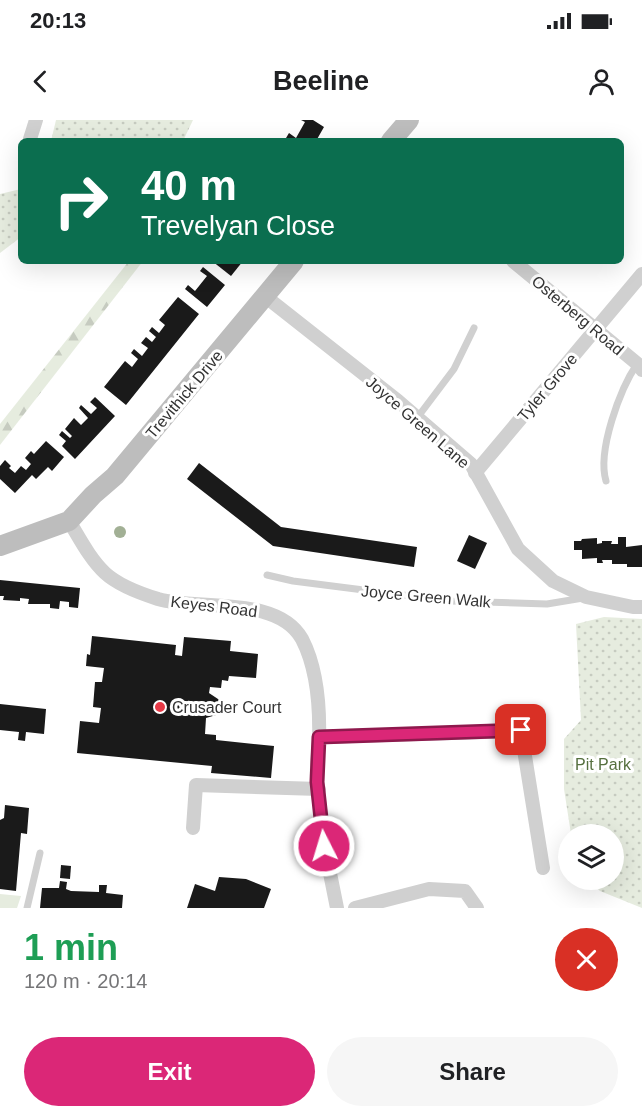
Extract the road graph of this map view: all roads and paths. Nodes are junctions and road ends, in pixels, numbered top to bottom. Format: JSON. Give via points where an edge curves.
{"nodes":[{"id":1,"x":36,"y":120,"type":"edge"},
{"id":2,"x":409,"y":120,"type":"edge"},
{"id":3,"x":30,"y":138,"type":"edge"},
{"id":4,"x":394,"y":138,"type":"edge"},
{"id":5,"x":292,"y":264,"type":"edge"},
{"id":6,"x":517,"y":264,"type":"edge"},
{"id":7,"x":642,"y":274,"type":"edge"},
{"id":8,"x":266,"y":297,"type":"junction"},
{"id":9,"x":474,"y":328,"type":"dead end"},
{"id":10,"x":596,"y":330,"type":"junction"},
{"id":11,"x":639,"y":367,"type":"edge"},
{"id":12,"x":417,"y":418,"type":"junction"},
{"id":13,"x":475,"y":473,"type":"junction"},
{"id":14,"x":606,"y":481,"type":"dead end"},
{"id":15,"x":69,"y":521,"type":"junction"},
{"id":16,"x":0,"y":546,"type":"edge"},
{"id":17,"x":267,"y":575,"type":"dead end"},
{"id":18,"x":586,"y":597,"type":"junction"},
{"id":19,"x":642,"y":607,"type":"edge"},
{"id":20,"x":319,"y":737,"type":"junction"},
{"id":21,"x":319,"y":789,"type":"junction"},
{"id":22,"x":193,"y":828,"type":"dead end"},
{"id":23,"x":39,"y":853,"type":"dead end"},
{"id":24,"x":543,"y":868,"type":"dead end"},
{"id":25,"x":27,"y":908,"type":"edge"},
{"id":26,"x":337,"y":908,"type":"edge"},
{"id":27,"x":355,"y":908,"type":"edge"},
{"id":28,"x":477,"y":908,"type":"edge"}],
"edges":[{"from":1,"to":3,"type":"street"},
{"from":2,"to":4,"type":"street"},
{"from":5,"to":8,"type":"street","name":"Trevithick Drive"},
{"from":6,"to":10,"type":"street","name":"Osterberg Road"},
{"from":7,"to":10,"type":"street","name":"Tyler Grove"},
{"from":8,"to":12,"type":"street","name":"Joyce Green Lane"},
{"from":8,"to":15,"type":"street","name":"Trevithick Drive","via":[[116,476]]},
{"from":9,"to":12,"type":"lane","via":[[454,369]]},
{"from":10,"to":11,"type":"street","name":"Osterberg Road"},
{"from":10,"to":13,"type":"street","name":"Tyler Grove"},
{"from":11,"to":14,"type":"lane","via":[[624,385],[608,437],[603,463]]},
{"from":12,"to":13,"type":"street","name":"Joyce Green Lane","via":[[471,464]]},
{"from":13,"to":18,"type":"street","name":"Joyce Green Lane","via":[[518,549],[553,581]]},
{"from":15,"to":16,"type":"street"},
{"from":15,"to":20,"type":"street","name":"Keyes Road","via":[[106,574],[127,586],[159,599],[264,612],[289,623],[301,638],[314,670]]},
{"from":17,"to":18,"type":"lane","name":"Joyce Green Walk","via":[[465,602],[547,604]]},
{"from":18,"to":19,"type":"street","name":"Joyce Green Lane"},
{"from":20,"to":21,"type":"street","name":"Keyes Road"},
{"from":20,"to":24,"type":"street","via":[[521,730]]},
{"from":21,"to":22,"type":"street","via":[[196,785]]},
{"from":21,"to":26,"type":"street","name":"Keyes Road","via":[[324,846]]},
{"from":23,"to":25,"type":"lane"},
{"from":27,"to":28,"type":"street","via":[[429,889],[465,891]]}]}
